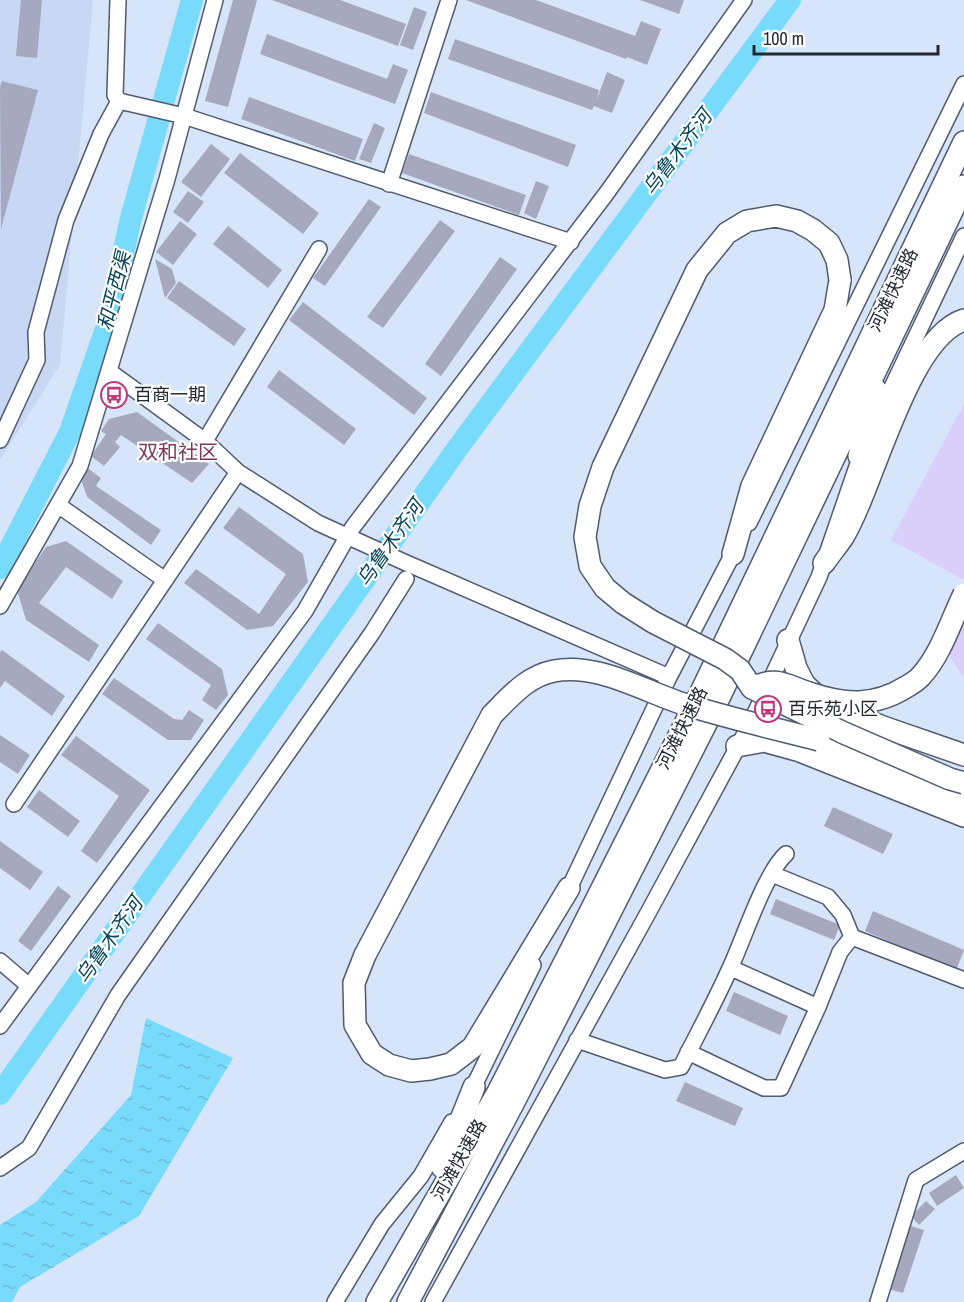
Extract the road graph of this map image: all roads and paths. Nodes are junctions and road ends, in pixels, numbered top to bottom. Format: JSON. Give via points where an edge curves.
{"nodes":[{"id":1,"x":118,"y":0,"type":"edge"},
{"id":2,"x":215,"y":0,"type":"edge"},
{"id":3,"x":449,"y":0,"type":"edge"},
{"id":4,"x":744,"y":0,"type":"edge"},
{"id":5,"x":964,"y":84,"type":"edge"},
{"id":6,"x":124,"y":102,"type":"junction"},
{"id":7,"x":184,"y":116,"type":"junction"},
{"id":8,"x":964,"y":142,"type":"edge"},
{"id":9,"x":389,"y":183,"type":"junction"},
{"id":10,"x":964,"y":186,"type":"edge"},
{"id":11,"x":964,"y":236,"type":"edge"},
{"id":12,"x":571,"y":242,"type":"junction"},
{"id":13,"x":319,"y":249,"type":"dead end"},
{"id":14,"x":964,"y":320,"type":"edge"},
{"id":15,"x":884,"y":353,"type":"junction"},
{"id":16,"x":109,"y":371,"type":"junction"},
{"id":17,"x":0,"y":440,"type":"edge"},
{"id":18,"x":205,"y":441,"type":"junction"},
{"id":19,"x":860,"y":456,"type":"junction"},
{"id":20,"x":238,"y":472,"type":"junction"},
{"id":21,"x":58,"y":505,"type":"junction"},
{"id":22,"x":353,"y":540,"type":"junction"},
{"id":23,"x":733,"y":554,"type":"junction"},
{"id":24,"x":824,"y":563,"type":"junction"},
{"id":25,"x":406,"y":579,"type":"dead end"},
{"id":26,"x":165,"y":580,"type":"junction"},
{"id":27,"x":964,"y":594,"type":"edge"},
{"id":28,"x":0,"y":606,"type":"edge"},
{"id":29,"x":788,"y":640,"type":"junction"},
{"id":30,"x":669,"y":677,"type":"junction"},
{"id":31,"x":752,"y":688,"type":"junction"},
{"id":32,"x":737,"y":746,"type":"junction"},
{"id":33,"x":964,"y":755,"type":"edge"},
{"id":34,"x":964,"y":783,"type":"edge"},
{"id":35,"x":964,"y":799,"type":"edge"},
{"id":36,"x":14,"y":804,"type":"dead end"},
{"id":37,"x":964,"y":816,"type":"edge"},
{"id":38,"x":786,"y":854,"type":"dead end"},
{"id":39,"x":772,"y":874,"type":"junction"},
{"id":40,"x":569,"y":888,"type":"junction"},
{"id":41,"x":852,"y":937,"type":"junction"},
{"id":42,"x":0,"y":961,"type":"edge"},
{"id":43,"x":731,"y":968,"type":"junction"},
{"id":44,"x":964,"y":980,"type":"edge"},
{"id":45,"x":29,"y":987,"type":"junction"},
{"id":46,"x":818,"y":1007,"type":"junction"},
{"id":47,"x":0,"y":1026,"type":"edge"},
{"id":48,"x":577,"y":1040,"type":"junction"},
{"id":49,"x":688,"y":1052,"type":"junction"},
{"id":50,"x":474,"y":1087,"type":"junction"},
{"id":51,"x":964,"y":1151,"type":"edge"},
{"id":52,"x":0,"y":1168,"type":"edge"},
{"id":53,"x":419,"y":1229,"type":"junction"},
{"id":54,"x":335,"y":1302,"type":"edge"},
{"id":55,"x":378,"y":1302,"type":"edge"},
{"id":56,"x":408,"y":1302,"type":"edge"},
{"id":57,"x":433,"y":1302,"type":"edge"},
{"id":58,"x":878,"y":1302,"type":"edge"}],
"edges":[{"from":1,"to":6,"type":"street","via":[[115,95]]},
{"from":2,"to":7,"type":"street"},
{"from":3,"to":9,"type":"street"},
{"from":4,"to":12,"type":"street"},
{"from":5,"to":23,"type":"street"},
{"from":6,"to":7,"type":"street"},
{"from":6,"to":17,"type":"street","via":[[101,134],[66,220],[36,332],[37,360]]},
{"from":7,"to":9,"type":"street"},
{"from":7,"to":16,"type":"street"},
{"from":8,"to":53,"type":"highway","name":"河滩快速路","via":[[701,692],[498,1092]]},
{"from":9,"to":12,"type":"street"},
{"from":10,"to":15,"type":"highway","name":"河滩快速路"},
{"from":11,"to":19,"type":"street"},
{"from":12,"to":22,"type":"street","via":[[352,527]]},
{"from":13,"to":18,"type":"street"},
{"from":14,"to":24,"type":"highway","via":[[942,332],[922,359],[843,536]]},
{"from":15,"to":19,"type":"highway"},
{"from":15,"to":56,"type":"highway","name":"河滩快速路","via":[[718,700],[516,1100]]},
{"from":16,"to":18,"type":"street"},
{"from":16,"to":21,"type":"street","via":[[80,466]]},
{"from":18,"to":20,"type":"street"},
{"from":19,"to":24,"type":"street"},
{"from":20,"to":22,"type":"street","via":[[318,523]]},
{"from":20,"to":26,"type":"street"},
{"from":21,"to":26,"type":"street"},
{"from":21,"to":28,"type":"street"},
{"from":22,"to":30,"type":"street"},
{"from":22,"to":45,"type":"street"},
{"from":23,"to":30,"type":"street"},
{"from":23,"to":31,"type":"highway","bridge":true,"via":[[752,486],[835,310],[840,280],[829,243],[797,221],[776,216],[747,221],[727,233],[698,270],[603,467],[585,537],[590,566],[605,588],[653,622],[725,659],[740,670]]},
{"from":24,"to":29,"type":"street"},
{"from":25,"to":52,"type":"street","via":[[118,995],[29,1148]]},
{"from":26,"to":36,"type":"street"},
{"from":27,"to":31,"type":"highway","bridge":true,"via":[[920,677],[893,695],[869,703],[833,700],[782,683],[766,681]]},
{"from":29,"to":32,"type":"street"},
{"from":29,"to":33,"type":"highway","via":[[804,684],[824,703]]},
{"from":30,"to":40,"type":"street"},
{"from":31,"to":34,"type":"highway","bridge":true,"via":[[844,733]]},
{"from":32,"to":37,"type":"highway","via":[[764,741],[800,751]]},
{"from":32,"to":48,"type":"street"},
{"from":35,"to":40,"type":"highway","bridge":true,"via":[[913,782],[819,740],[687,705],[605,675],[577,669],[552,671],[522,684],[492,715],[365,955],[354,983],[355,1025],[372,1054],[389,1065],[411,1071],[452,1064],[473,1047]]},
{"from":38,"to":39,"type":"street","via":[[778,860]]},
{"from":39,"to":41,"type":"street","via":[[828,897],[843,915]]},
{"from":39,"to":43,"type":"street"},
{"from":40,"to":50,"type":"street"},
{"from":41,"to":44,"type":"street"},
{"from":41,"to":46,"type":"street","via":[[840,952]]},
{"from":42,"to":45,"type":"street"},
{"from":43,"to":46,"type":"street"},
{"from":43,"to":49,"type":"street"},
{"from":45,"to":47,"type":"street"},
{"from":46,"to":49,"type":"street","via":[[781,1088],[764,1088]]},
{"from":48,"to":49,"type":"street","via":[[666,1070],[681,1066]]},
{"from":48,"to":57,"type":"street"},
{"from":50,"to":53,"type":"highway"},
{"from":50,"to":54,"type":"street","via":[[421,1176],[382,1224]]},
{"from":51,"to":58,"type":"street","via":[[916,1180]]},
{"from":53,"to":55,"type":"highway","name":"河滩快速路"}]}
